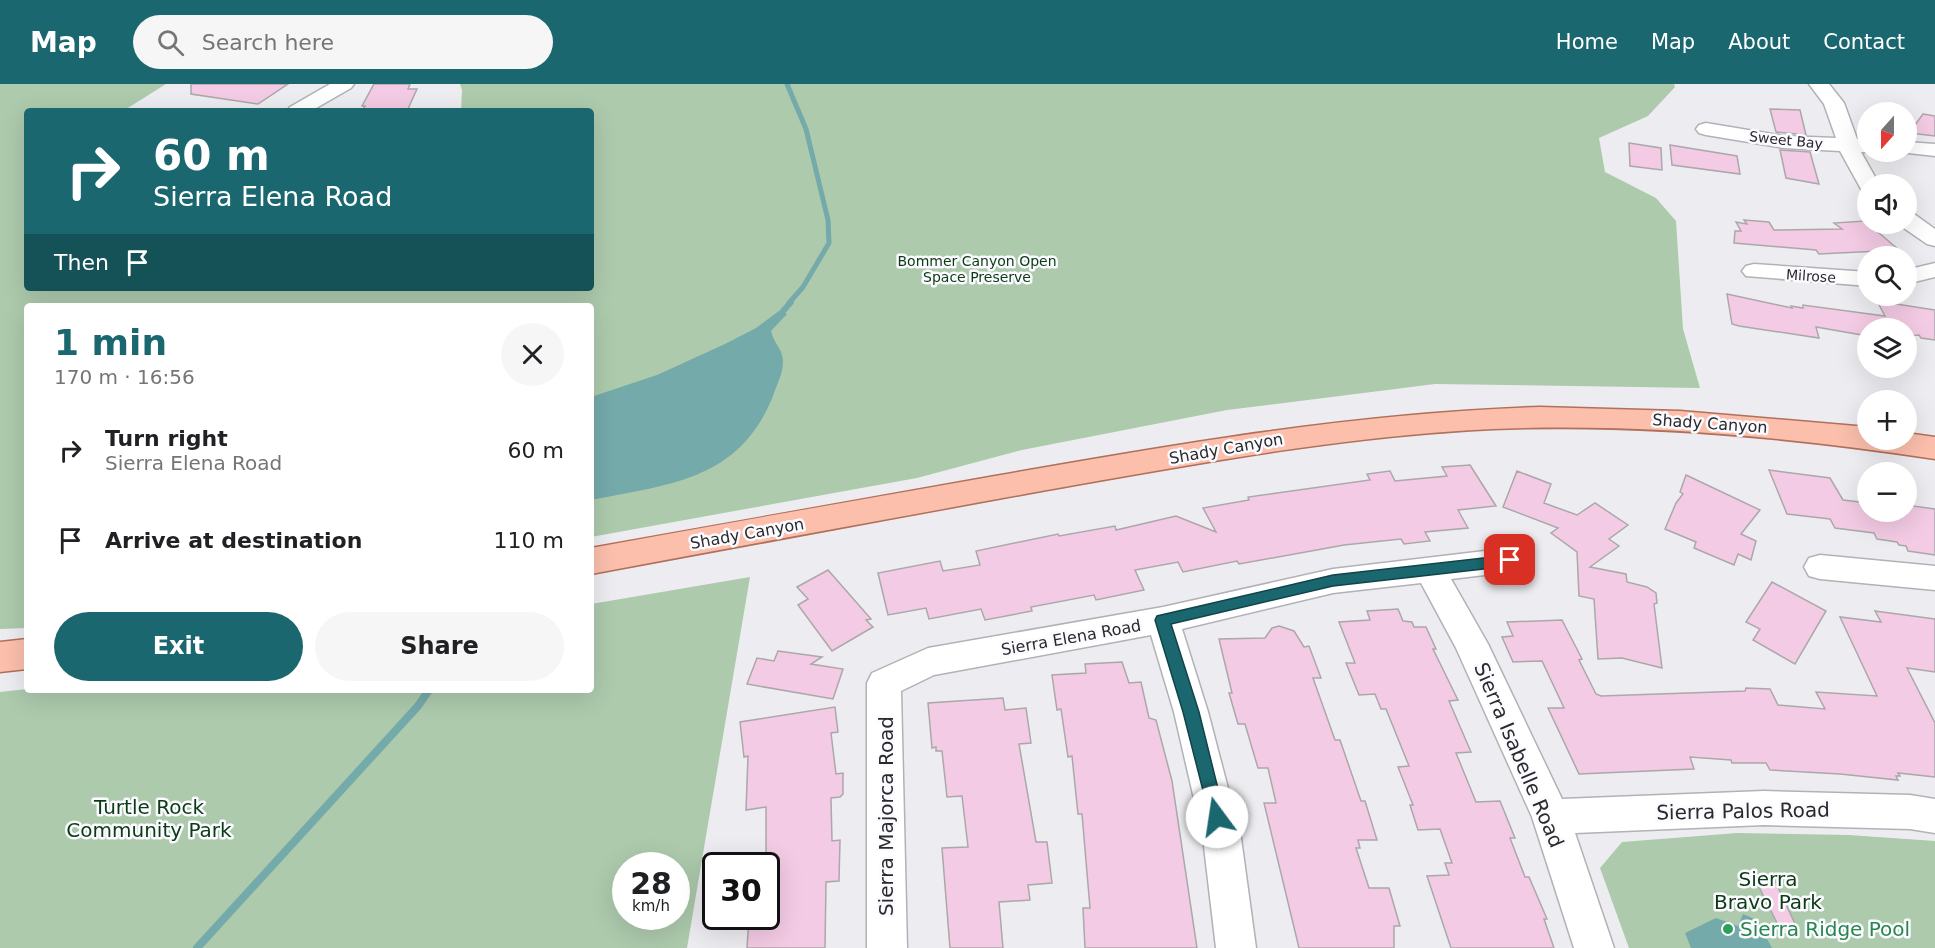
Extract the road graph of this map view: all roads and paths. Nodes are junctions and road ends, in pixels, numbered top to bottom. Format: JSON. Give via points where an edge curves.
{"nodes":[{"id":1,"x":344,"y":84,"type":"edge"},
{"id":2,"x":350,"y":84,"type":"edge"},
{"id":3,"x":1819,"y":84,"type":"edge"},
{"id":4,"x":302,"y":108,"type":"edge"},
{"id":5,"x":338,"y":108,"type":"edge"},
{"id":6,"x":1706,"y":129,"type":"dead end"},
{"id":7,"x":1857,"y":144,"type":"edge"},
{"id":8,"x":1857,"y":146,"type":"edge"},
{"id":9,"x":1857,"y":149,"type":"edge"},
{"id":10,"x":1917,"y":149,"type":"edge"},
{"id":11,"x":1935,"y":150,"type":"edge"},
{"id":12,"x":1863,"y":174,"type":"edge"},
{"id":13,"x":1917,"y":227,"type":"edge"},
{"id":14,"x":1935,"y":239,"type":"edge"},
{"id":15,"x":1935,"y":270,"type":"edge"},
{"id":16,"x":1754,"y":271,"type":"dead end"},
{"id":17,"x":1917,"y":274,"type":"edge"},
{"id":18,"x":1857,"y":278,"type":"edge"},
{"id":19,"x":1857,"y":437,"type":"edge"},
{"id":20,"x":1917,"y":445,"type":"edge"},
{"id":21,"x":1935,"y":448,"type":"edge"},
{"id":22,"x":594,"y":560,"type":"edge"},
{"id":23,"x":1510,"y":560,"type":"dead end"},
{"id":24,"x":1820,"y":567,"type":"dead end"},
{"id":25,"x":1429,"y":568,"type":"junction"},
{"id":26,"x":1935,"y":578,"type":"edge"},
{"id":27,"x":1163,"y":620,"type":"junction"},
{"id":28,"x":24,"y":654,"type":"edge"},
{"id":29,"x":0,"y":657,"type":"edge"},
{"id":30,"x":884,"y":683,"type":"joint"},
{"id":31,"x":1935,"y":816,"type":"edge"},
{"id":32,"x":1551,"y":817,"type":"junction"},
{"id":33,"x":887,"y":948,"type":"edge"},
{"id":34,"x":1236,"y":948,"type":"edge"},
{"id":35,"x":1594,"y":948,"type":"edge"}],
"edges":[{"from":1,"to":4,"type":"street"},
{"from":2,"to":5,"type":"street"},
{"from":3,"to":7,"type":"street"},
{"from":6,"to":8,"type":"street","name":"Sweet Bay","via":[[1784,142]]},
{"from":9,"to":12,"type":"street","via":[[1853,159]]},
{"from":10,"to":11,"type":"street"},
{"from":13,"to":14,"type":"street"},
{"from":15,"to":17,"type":"street"},
{"from":16,"to":18,"type":"street","name":"Milrose"},
{"from":19,"to":22,"type":"main road","name":"Shady Canyon","via":[[1739,424],[1616,418],[1492,418],[1366,427],[1242,444]]},
{"from":20,"to":21,"type":"main road"},
{"from":23,"to":25,"type":"street","name":"Sierra Elena Road"},
{"from":24,"to":26,"type":"street"},
{"from":25,"to":27,"type":"street","name":"Sierra Elena Road","via":[[1333,581]]},
{"from":25,"to":32,"type":"street","name":"Sierra Isabelle Road","via":[[1471,644]]},
{"from":27,"to":30,"type":"street","name":"Sierra Elena Road","via":[[928,663]]},
{"from":27,"to":34,"type":"street","via":[[1222,838]]},
{"from":28,"to":29,"type":"main road"},
{"from":30,"to":33,"type":"street","name":"Sierra Majorca Road"},
{"from":31,"to":32,"type":"street","name":"Sierra Palos Road","via":[[1764,808]]},
{"from":32,"to":35,"type":"street","name":"Sierra Isabelle Road"}]}
